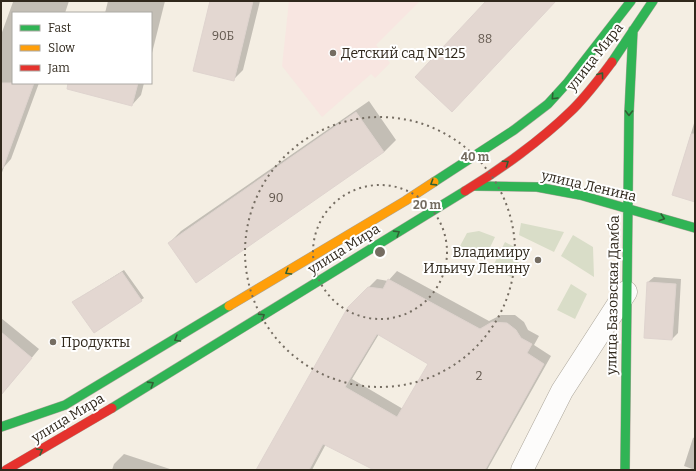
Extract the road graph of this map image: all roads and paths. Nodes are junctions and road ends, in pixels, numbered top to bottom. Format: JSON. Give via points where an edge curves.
{"nodes":[{"id":1,"x":653,"y":1,"type":"edge"},
{"id":2,"x":633,"y":7,"type":"edge"},
{"id":3,"x":632,"y":32,"type":"junction"},
{"id":4,"x":474,"y":186,"type":"junction"},
{"id":5,"x":629,"y":209,"type":"junction"},
{"id":6,"x":695,"y":228,"type":"edge"},
{"id":7,"x":626,"y":292,"type":"junction"},
{"id":8,"x":1,"y":427,"type":"edge"},
{"id":9,"x":6,"y":470,"type":"edge"},
{"id":10,"x":522,"y":470,"type":"edge"},
{"id":11,"x":625,"y":470,"type":"edge"}],
"edges":[{"from":1,"to":3,"type":"main road","name":"улица Мира"},
{"from":2,"to":3,"type":"main road","name":"улица Базовская Дамба"},
{"from":2,"to":8,"type":"main road","name":"улица Мира","one_way":true,"via":[[603,38],[548,104],[514,130],[405,201],[85,394],[65,405]]},
{"from":4,"to":3,"type":"main road","name":"улица Мира","one_way":true,"via":[[533,144],[570,111]]},
{"from":3,"to":5,"type":"main road","name":"улица Базовская Дамба","one_way":true},
{"from":4,"to":5,"type":"main road","name":"улица Ленина","via":[[537,187]]},
{"from":9,"to":4,"type":"main road","name":"улица Мира","one_way":true},
{"from":5,"to":6,"type":"main road","name":"улица Ленина","one_way":true},
{"from":5,"to":7,"type":"main road","name":"улица Базовская Дамба"},
{"from":7,"to":10,"type":"street","via":[[562,390]]},
{"from":7,"to":11,"type":"main road","name":"улица Базовская Дамба"}]}
